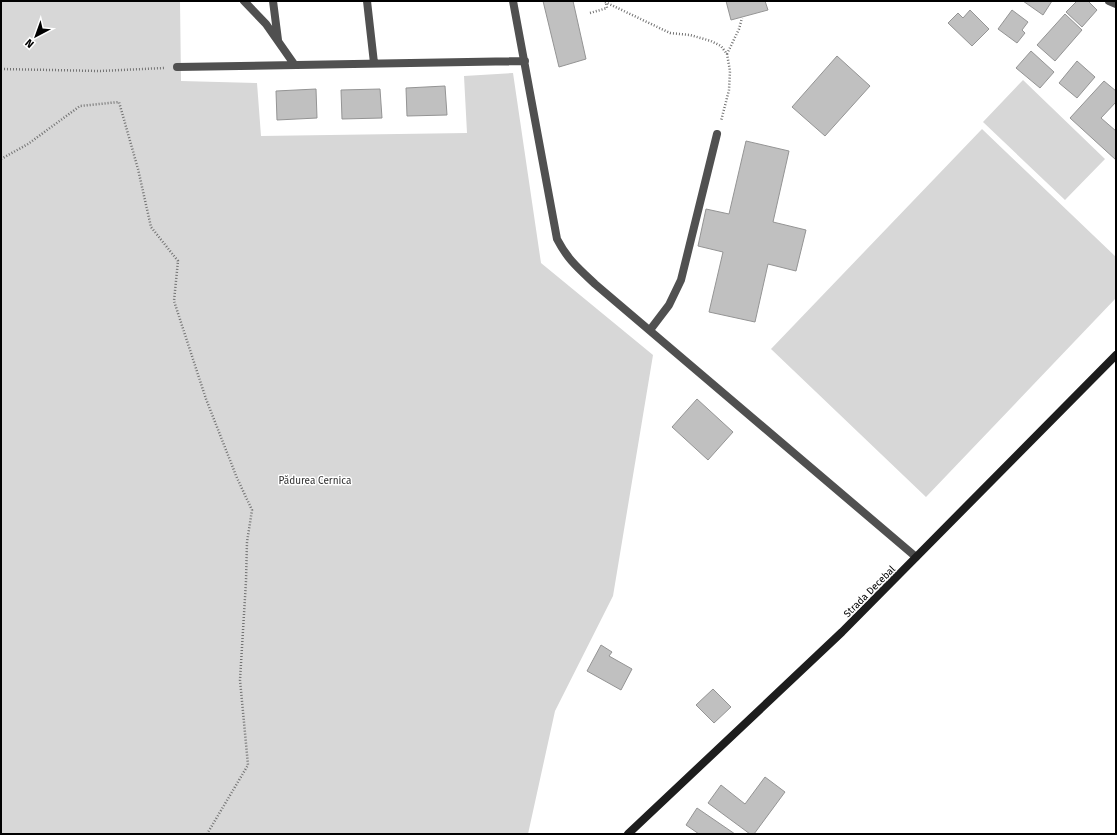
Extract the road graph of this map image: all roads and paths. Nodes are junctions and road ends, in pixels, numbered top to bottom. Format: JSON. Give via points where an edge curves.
{"nodes":[{"id":1,"x":244,"y":1,"type":"edge"},
{"id":2,"x":273,"y":1,"type":"edge"},
{"id":3,"x":367,"y":1,"type":"edge"},
{"id":4,"x":513,"y":1,"type":"edge"},
{"id":5,"x":1109,"y":1,"type":"edge"},
{"id":6,"x":605,"y":2,"type":"edge"},
{"id":7,"x":1116,"y":4,"type":"edge"},
{"id":8,"x":590,"y":13,"type":"dead end"},
{"id":9,"x":742,"y":18,"type":"dead end"},
{"id":10,"x":279,"y":42,"type":"junction"},
{"id":11,"x":727,"y":54,"type":"junction"},
{"id":12,"x":525,"y":62,"type":"junction"},
{"id":13,"x":374,"y":63,"type":"junction"},
{"id":14,"x":294,"y":64,"type":"junction"},
{"id":15,"x":177,"y":67,"type":"joint"},
{"id":16,"x":1,"y":69,"type":"edge"},
{"id":17,"x":717,"y":134,"type":"joint"},
{"id":18,"x":1,"y":159,"type":"edge"},
{"id":19,"x":650,"y":330,"type":"junction"},
{"id":20,"x":1116,"y":355,"type":"edge"},
{"id":21,"x":916,"y":558,"type":"junction"},
{"id":22,"x":207,"y":834,"type":"edge"},
{"id":23,"x":628,"y":834,"type":"edge"}],
"edges":[{"from":1,"to":10,"type":"street"},
{"from":2,"to":10,"type":"street"},
{"from":3,"to":13,"type":"street"},
{"from":4,"to":12,"type":"street"},
{"from":5,"to":7,"type":"street"},
{"from":6,"to":8,"type":"path","via":[[607,8]]},
{"from":6,"to":11,"type":"path","via":[[670,33],[690,35],[721,46]]},
{"from":9,"to":11,"type":"path"},
{"from":10,"to":14,"type":"street"},
{"from":11,"to":17,"type":"path","via":[[729,90]]},
{"from":12,"to":13,"type":"street"},
{"from":12,"to":19,"type":"street","via":[[557,239],[564,253],[575,265]]},
{"from":13,"to":14,"type":"street"},
{"from":14,"to":15,"type":"street"},
{"from":15,"to":16,"type":"path","via":[[100,71]]},
{"from":17,"to":19,"type":"street","via":[[681,280],[669,305]]},
{"from":18,"to":22,"type":"path","via":[[28,144],[80,106],[119,102],[151,227],[178,261],[174,300],[206,399],[252,510],[247,542],[240,680],[248,765]]},
{"from":19,"to":21,"type":"street"},
{"from":20,"to":21,"type":"main road","name":"Strada Decebal"},
{"from":21,"to":23,"type":"main road","name":"Strada Decebal"}]}
